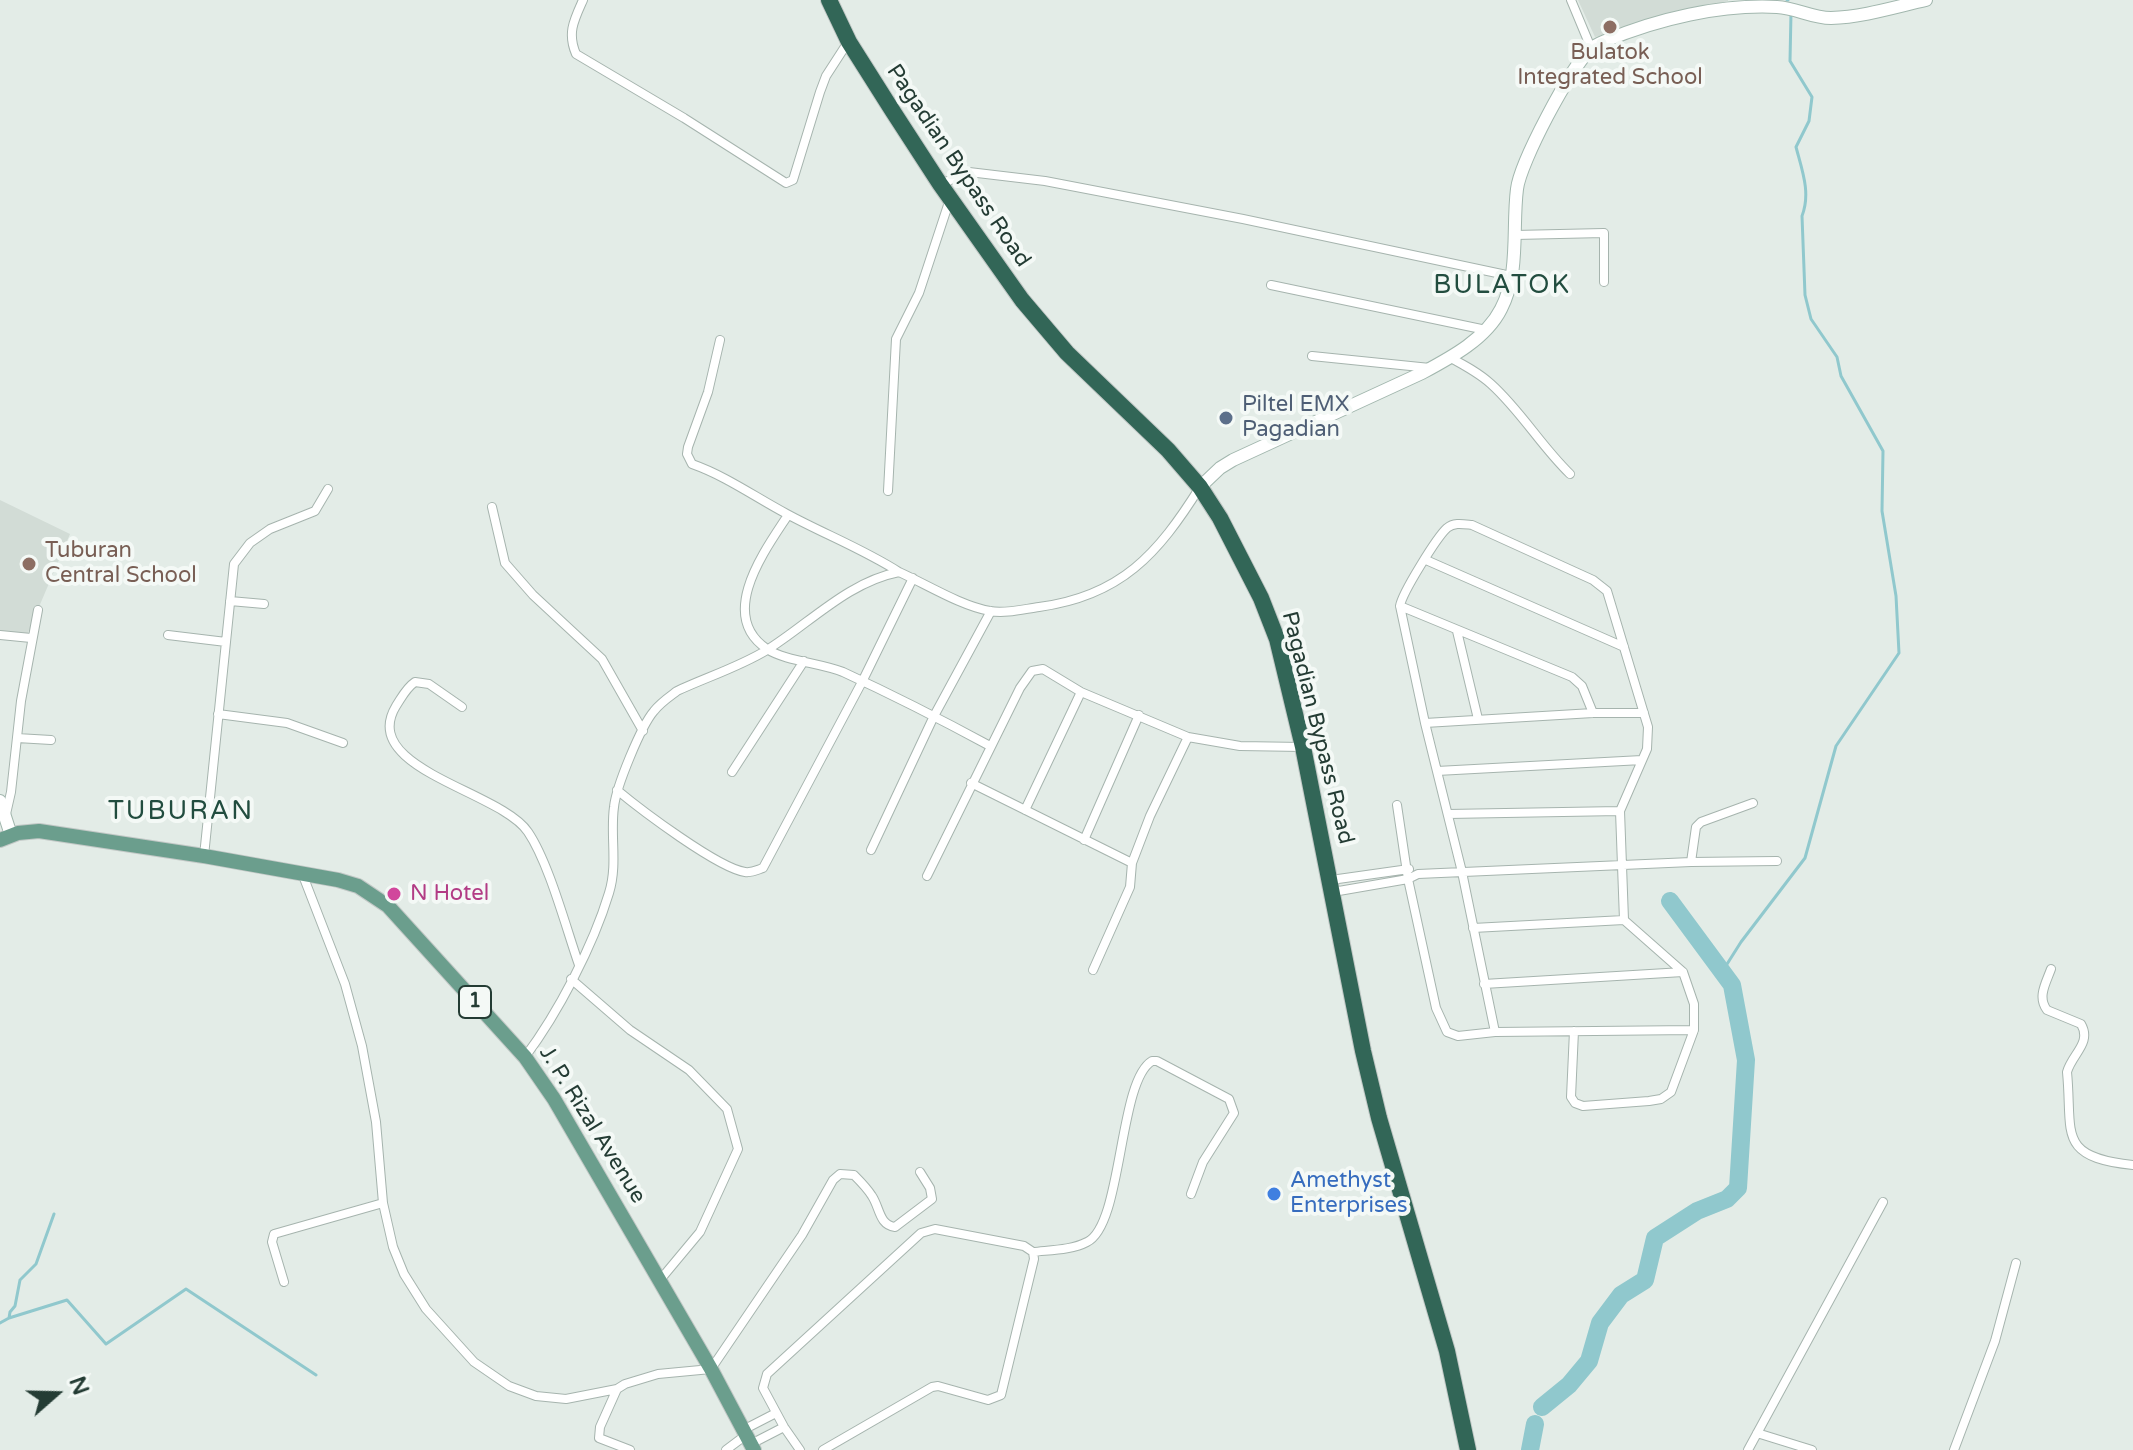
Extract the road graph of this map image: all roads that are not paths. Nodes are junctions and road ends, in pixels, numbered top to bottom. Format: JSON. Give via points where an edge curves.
{"nodes":[{"id":1,"x":583,"y":0,"type":"edge"},
{"id":2,"x":829,"y":0,"type":"edge"},
{"id":3,"x":1571,"y":0,"type":"edge"},
{"id":4,"x":1923,"y":0,"type":"edge"},
{"id":5,"x":1733,"y":4,"type":"edge"},
{"id":6,"x":849,"y":42,"type":"junction"},
{"id":7,"x":1591,"y":48,"type":"junction"},
{"id":8,"x":945,"y":191,"type":"junction"},
{"id":9,"x":1515,"y":235,"type":"junction"},
{"id":10,"x":1511,"y":276,"type":"junction"},
{"id":11,"x":1604,"y":282,"type":"dead end"},
{"id":12,"x":1271,"y":285,"type":"dead end"},
{"id":13,"x":1486,"y":330,"type":"junction"},
{"id":14,"x":720,"y":340,"type":"dead end"},
{"id":15,"x":1312,"y":356,"type":"dead end"},
{"id":16,"x":1449,"y":357,"type":"junction"},
{"id":17,"x":1431,"y":368,"type":"junction"},
{"id":18,"x":1570,"y":474,"type":"dead end"},
{"id":19,"x":1200,"y":487,"type":"junction"},
{"id":20,"x":328,"y":489,"type":"dead end"},
{"id":21,"x":888,"y":491,"type":"dead end"},
{"id":22,"x":492,"y":507,"type":"dead end"},
{"id":23,"x":788,"y":515,"type":"junction"},
{"id":24,"x":1426,"y":560,"type":"junction"},
{"id":25,"x":899,"y":572,"type":"junction"},
{"id":26,"x":913,"y":578,"type":"junction"},
{"id":27,"x":230,"y":601,"type":"junction"},
{"id":28,"x":264,"y":604,"type":"dead end"},
{"id":29,"x":1400,"y":606,"type":"junction"},
{"id":30,"x":38,"y":610,"type":"dead end"},
{"id":31,"x":991,"y":611,"type":"junction"},
{"id":32,"x":1457,"y":631,"type":"junction"},
{"id":33,"x":0,"y":635,"type":"edge"},
{"id":34,"x":168,"y":635,"type":"dead end"},
{"id":35,"x":31,"y":638,"type":"junction"},
{"id":36,"x":226,"y":642,"type":"junction"},
{"id":37,"x":1624,"y":647,"type":"junction"},
{"id":38,"x":767,"y":649,"type":"junction"},
{"id":39,"x":804,"y":661,"type":"junction"},
{"id":40,"x":862,"y":682,"type":"junction"},
{"id":41,"x":1081,"y":692,"type":"junction"},
{"id":42,"x":462,"y":707,"type":"dead end"},
{"id":43,"x":1593,"y":713,"type":"junction"},
{"id":44,"x":1644,"y":713,"type":"junction"},
{"id":45,"x":218,"y":714,"type":"junction"},
{"id":46,"x":1139,"y":715,"type":"junction"},
{"id":47,"x":934,"y":716,"type":"junction"},
{"id":48,"x":1478,"y":719,"type":"junction"},
{"id":49,"x":1425,"y":723,"type":"junction"},
{"id":50,"x":643,"y":731,"type":"junction"},
{"id":51,"x":1188,"y":737,"type":"junction"},
{"id":52,"x":17,"y":738,"type":"junction"},
{"id":53,"x":51,"y":740,"type":"dead end"},
{"id":54,"x":343,"y":743,"type":"dead end"},
{"id":55,"x":990,"y":746,"type":"junction"},
{"id":56,"x":1303,"y":747,"type":"junction"},
{"id":57,"x":1642,"y":760,"type":"junction"},
{"id":58,"x":1437,"y":771,"type":"junction"},
{"id":59,"x":732,"y":772,"type":"dead end"},
{"id":60,"x":971,"y":783,"type":"junction"},
{"id":61,"x":617,"y":790,"type":"junction"},
{"id":62,"x":0,"y":801,"type":"edge"},
{"id":63,"x":1753,"y":803,"type":"dead end"},
{"id":64,"x":1397,"y":805,"type":"dead end"},
{"id":65,"x":1025,"y":810,"type":"junction"},
{"id":66,"x":1620,"y":811,"type":"junction"},
{"id":67,"x":1448,"y":814,"type":"junction"},
{"id":68,"x":6,"y":815,"type":"junction"},
{"id":69,"x":6,"y":838,"type":"edge"},
{"id":70,"x":1084,"y":840,"type":"junction"},
{"id":71,"x":871,"y":850,"type":"dead end"},
{"id":72,"x":204,"y":856,"type":"junction"},
{"id":73,"x":1777,"y":861,"type":"dead end"},
{"id":74,"x":1691,"y":862,"type":"junction"},
{"id":75,"x":1132,"y":863,"type":"junction"},
{"id":76,"x":1620,"y":866,"type":"junction"},
{"id":77,"x":1407,"y":868,"type":"junction"},
{"id":78,"x":1462,"y":872,"type":"junction"},
{"id":79,"x":302,"y":873,"type":"junction"},
{"id":80,"x":1418,"y":874,"type":"junction"},
{"id":81,"x":927,"y":876,"type":"dead end"},
{"id":82,"x":1408,"y":879,"type":"junction"},
{"id":83,"x":1332,"y":886,"type":"junction"},
{"id":84,"x":1624,"y":920,"type":"junction"},
{"id":85,"x":1473,"y":928,"type":"junction"},
{"id":86,"x":579,"y":966,"type":"junction"},
{"id":87,"x":2051,"y":969,"type":"dead end"},
{"id":88,"x":1093,"y":970,"type":"dead end"},
{"id":89,"x":1683,"y":972,"type":"junction"},
{"id":90,"x":571,"y":979,"type":"junction"},
{"id":91,"x":1484,"y":984,"type":"junction"},
{"id":92,"x":1694,"y":1030,"type":"junction"},
{"id":93,"x":1574,"y":1031,"type":"junction"},
{"id":94,"x":1495,"y":1032,"type":"junction"},
{"id":95,"x":525,"y":1057,"type":"junction"},
{"id":96,"x":2133,"y":1165,"type":"edge"},
{"id":97,"x":920,"y":1172,"type":"dead end"},
{"id":98,"x":1191,"y":1194,"type":"dead end"},
{"id":99,"x":1883,"y":1202,"type":"dead end"},
{"id":100,"x":383,"y":1203,"type":"junction"},
{"id":101,"x":1033,"y":1252,"type":"junction"},
{"id":102,"x":2016,"y":1263,"type":"dead end"},
{"id":103,"x":660,"y":1280,"type":"junction"},
{"id":104,"x":284,"y":1282,"type":"dead end"},
{"id":105,"x":711,"y":1369,"type":"junction"},
{"id":106,"x":617,"y":1389,"type":"junction"},
{"id":107,"x":776,"y":1413,"type":"junction"},
{"id":108,"x":784,"y":1427,"type":"junction"},
{"id":109,"x":1757,"y":1433,"type":"junction"},
{"id":110,"x":748,"y":1439,"type":"edge"},
{"id":111,"x":630,"y":1450,"type":"edge"},
{"id":112,"x":726,"y":1450,"type":"edge"},
{"id":113,"x":800,"y":1450,"type":"edge"},
{"id":114,"x":823,"y":1450,"type":"edge"},
{"id":115,"x":1468,"y":1450,"type":"edge"},
{"id":116,"x":1748,"y":1450,"type":"edge"},
{"id":117,"x":1812,"y":1450,"type":"edge"},
{"id":118,"x":1954,"y":1450,"type":"edge"}],
"edges":[{"from":1,"to":6,"type":"street","via":[[571,31],[576,54],[782,182],[793,180],[826,76]]},
{"from":2,"to":6,"type":"highway","name":"Pagadian Bypass Road"},
{"from":3,"to":7,"type":"street"},
{"from":4,"to":5,"type":"street","via":[[1828,18]]},
{"from":5,"to":7,"type":"street","via":[[1632,31]]},
{"from":6,"to":8,"type":"highway","name":"Pagadian Bypass Road"},
{"from":7,"to":9,"type":"street","via":[[1522,171]]},
{"from":8,"to":10,"type":"street","via":[[969,172],[1045,181]]},
{"from":8,"to":19,"type":"highway","name":"Pagadian Bypass Road","via":[[1022,300],[1067,353]]},
{"from":8,"to":21,"type":"street","via":[[919,293],[896,339]]},
{"from":9,"to":10,"type":"street"},
{"from":9,"to":11,"type":"street","via":[[1604,233]]},
{"from":10,"to":13,"type":"street","via":[[1501,311]]},
{"from":12,"to":13,"type":"street"},
{"from":13,"to":16,"type":"street"},
{"from":14,"to":23,"type":"street","via":[[689,459]]},
{"from":15,"to":17,"type":"street"},
{"from":16,"to":17,"type":"street"},
{"from":16,"to":18,"type":"street","via":[[1492,385]]},
{"from":17,"to":19,"type":"street","via":[[1233,460]]},
{"from":19,"to":31,"type":"street","via":[[1156,549],[1117,582],[1059,604]]},
{"from":19,"to":56,"type":"highway","name":"Pagadian Bypass Road","via":[[1261,598],[1277,639]]},
{"from":20,"to":27,"type":"street","via":[[315,511],[270,529],[238,556]]},
{"from":22,"to":50,"type":"street","via":[[505,563],[602,659]]},
{"from":23,"to":25,"type":"street"},
{"from":23,"to":38,"type":"street","via":[[757,562],[745,599],[752,633]]},
{"from":24,"to":29,"type":"street","via":[[1405,589]]},
{"from":24,"to":37,"type":"street"},
{"from":24,"to":37,"type":"street","via":[[1446,529],[1472,525],[1601,585],[1611,600]]},
{"from":25,"to":26,"type":"street"},
{"from":25,"to":38,"type":"street","via":[[866,583]]},
{"from":26,"to":31,"type":"street"},
{"from":26,"to":40,"type":"street"},
{"from":27,"to":28,"type":"street"},
{"from":27,"to":36,"type":"street"},
{"from":29,"to":32,"type":"street"},
{"from":29,"to":49,"type":"street"},
{"from":30,"to":35,"type":"street"},
{"from":31,"to":47,"type":"street"},
{"from":32,"to":43,"type":"street","via":[[1572,677],[1582,686]]},
{"from":32,"to":48,"type":"street"},
{"from":33,"to":35,"type":"street"},
{"from":34,"to":36,"type":"street"},
{"from":35,"to":52,"type":"street"},
{"from":36,"to":45,"type":"street"},
{"from":37,"to":44,"type":"street"},
{"from":38,"to":39,"type":"street"},
{"from":38,"to":50,"type":"street","via":[[677,691],[653,712]]},
{"from":39,"to":40,"type":"street"},
{"from":39,"to":59,"type":"street"},
{"from":40,"to":47,"type":"street"},
{"from":40,"to":61,"type":"street","via":[[763,868],[754,872],[718,859]]},
{"from":41,"to":46,"type":"street"},
{"from":41,"to":55,"type":"street","via":[[1043,669],[1032,671]]},
{"from":41,"to":65,"type":"street"},
{"from":42,"to":86,"type":"street","via":[[429,684],[415,682],[392,713],[388,732],[407,757],[499,806],[528,830]]},
{"from":43,"to":44,"type":"street"},
{"from":43,"to":48,"type":"street"},
{"from":44,"to":57,"type":"street","via":[[1648,739]]},
{"from":45,"to":54,"type":"street","via":[[287,723]]},
{"from":45,"to":72,"type":"street"},
{"from":46,"to":51,"type":"street"},
{"from":46,"to":70,"type":"street"},
{"from":47,"to":55,"type":"street"},
{"from":47,"to":71,"type":"street"},
{"from":48,"to":49,"type":"street"},
{"from":49,"to":58,"type":"street"},
{"from":50,"to":61,"type":"street"},
{"from":51,"to":56,"type":"street","via":[[1240,746]]},
{"from":51,"to":75,"type":"street"},
{"from":52,"to":53,"type":"street"},
{"from":52,"to":68,"type":"street"},
{"from":55,"to":60,"type":"street"},
{"from":56,"to":83,"type":"highway","name":"Pagadian Bypass Road"},
{"from":57,"to":58,"type":"street"},
{"from":57,"to":66,"type":"street"},
{"from":58,"to":67,"type":"street"},
{"from":60,"to":65,"type":"street"},
{"from":60,"to":81,"type":"street"},
{"from":61,"to":86,"type":"street","via":[[613,876]]},
{"from":62,"to":68,"type":"street"},
{"from":63,"to":74,"type":"street","via":[[1701,822]]},
{"from":64,"to":77,"type":"street"},
{"from":65,"to":70,"type":"street"},
{"from":66,"to":67,"type":"street"},
{"from":66,"to":76,"type":"street"},
{"from":67,"to":78,"type":"street"},
{"from":68,"to":69,"type":"street"},
{"from":69,"to":72,"type":"main road","name":"J. P. Rizal Avenue","number":"1","via":[[39,831]]},
{"from":70,"to":75,"type":"street"},
{"from":72,"to":79,"type":"main road","name":"J. P. Rizal Avenue","number":"1"},
{"from":73,"to":74,"type":"street"},
{"from":74,"to":76,"type":"street"},
{"from":75,"to":88,"type":"street","via":[[1130,887]]},
{"from":76,"to":78,"type":"street"},
{"from":76,"to":84,"type":"street"},
{"from":77,"to":80,"type":"street"},
{"from":77,"to":82,"type":"street"},
{"from":77,"to":83,"type":"street"},
{"from":78,"to":80,"type":"street"},
{"from":78,"to":85,"type":"street"},
{"from":79,"to":95,"type":"main road","name":"J. P. Rizal Avenue","number":"1","via":[[358,886],[388,906]]},
{"from":79,"to":100,"type":"street","via":[[359,1033],[376,1122]]},
{"from":80,"to":82,"type":"street"},
{"from":82,"to":83,"type":"street"},
{"from":82,"to":94,"type":"street","via":[[1442,1024],[1458,1036]]},
{"from":83,"to":115,"type":"highway","name":"Pagadian Bypass Road","via":[[1379,1118],[1447,1351]]},
{"from":84,"to":85,"type":"street"},
{"from":84,"to":89,"type":"street"},
{"from":85,"to":91,"type":"street"},
{"from":86,"to":90,"type":"street"},
{"from":87,"to":96,"type":"street","via":[[2043,1005],[2081,1024],[2086,1036],[2067,1072],[2070,1135],[2085,1152],[2103,1161]]},
{"from":89,"to":91,"type":"street"},
{"from":89,"to":92,"type":"street","via":[[1694,1004]]},
{"from":90,"to":95,"type":"street"},
{"from":90,"to":103,"type":"street","via":[[630,1030],[689,1070],[727,1109],[735,1135],[738,1149],[700,1232]]},
{"from":91,"to":94,"type":"street"},
{"from":92,"to":93,"type":"street"},
{"from":92,"to":93,"type":"street","via":[[1671,1092],[1661,1099],[1583,1106],[1571,1097]]},
{"from":93,"to":94,"type":"street"},
{"from":95,"to":103,"type":"main road","name":"J. P. Rizal Avenue","number":"1"},
{"from":97,"to":105,"type":"street","via":[[932,1199],[895,1227],[884,1223],[871,1194],[854,1175],[840,1174],[833,1180]]},
{"from":98,"to":101,"type":"street","via":[[1196,1175],[1234,1108],[1229,1099],[1152,1061],[1134,1091],[1098,1234],[1087,1242]]},
{"from":99,"to":109,"type":"street"},
{"from":100,"to":104,"type":"street","via":[[274,1234]]},
{"from":100,"to":106,"type":"street","via":[[404,1274],[426,1309],[474,1362],[509,1386],[546,1398]]},
{"from":101,"to":107,"type":"street","via":[[935,1229],[921,1233],[767,1374],[763,1388]]},
{"from":101,"to":114,"type":"street","via":[[1001,1395],[988,1400],[932,1387]]},
{"from":102,"to":118,"type":"street","via":[[1995,1341]]},
{"from":103,"to":105,"type":"main road","name":"J. P. Rizal Avenue","number":"1"},
{"from":105,"to":106,"type":"street","via":[[658,1374]]},
{"from":105,"to":110,"type":"main road","name":"J. P. Rizal Avenue","number":"1"},
{"from":106,"to":111,"type":"street","via":[[599,1438]]},
{"from":107,"to":108,"type":"street"},
{"from":107,"to":110,"type":"street"},
{"from":108,"to":110,"type":"street"},
{"from":108,"to":113,"type":"street"},
{"from":109,"to":116,"type":"street"},
{"from":109,"to":117,"type":"street"},
{"from":110,"to":112,"type":"street"}]}
